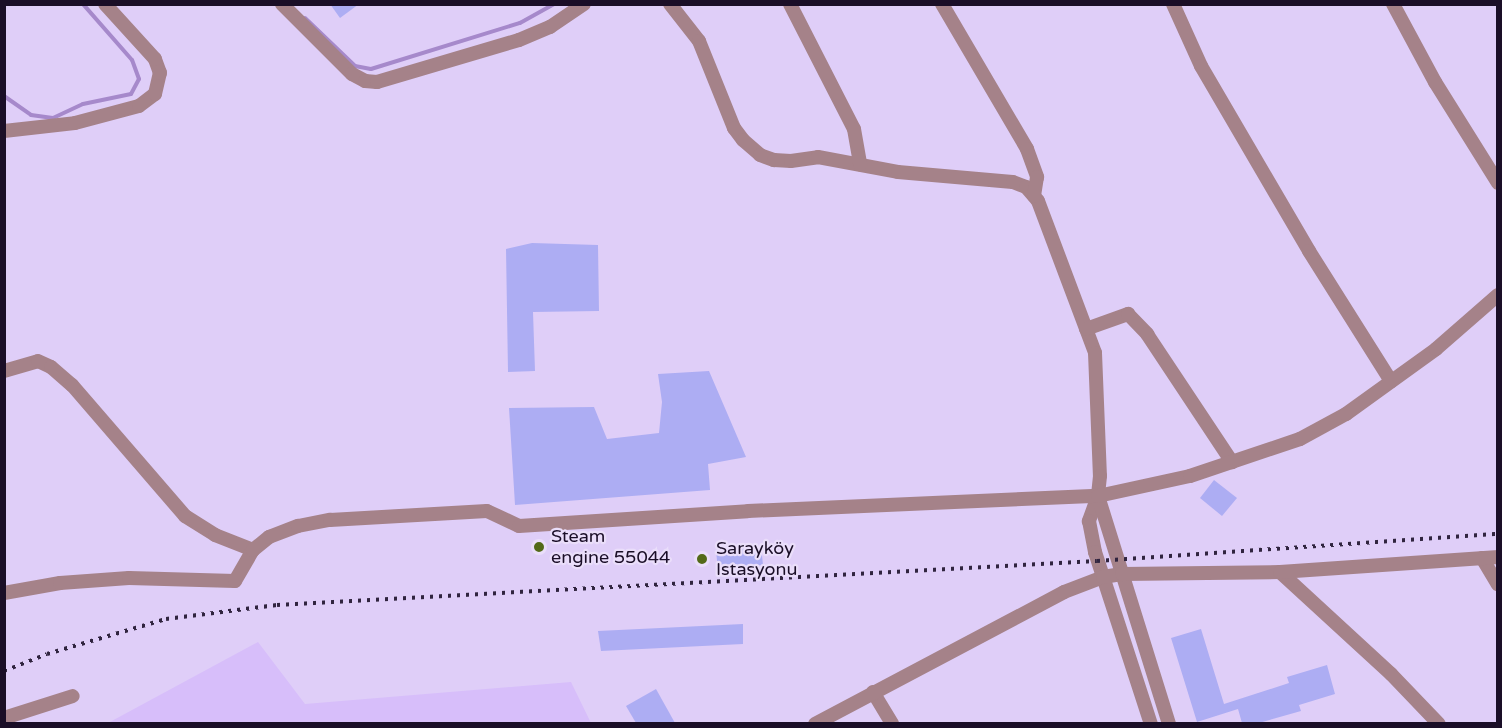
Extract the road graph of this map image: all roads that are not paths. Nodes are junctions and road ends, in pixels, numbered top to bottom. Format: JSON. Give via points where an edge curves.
{"nodes":[{"id":1,"x":105,"y":4,"type":"edge"},
{"id":2,"x":282,"y":4,"type":"edge"},
{"id":3,"x":584,"y":4,"type":"edge"},
{"id":4,"x":670,"y":4,"type":"edge"},
{"id":5,"x":790,"y":4,"type":"edge"},
{"id":6,"x":942,"y":4,"type":"edge"},
{"id":7,"x":1173,"y":4,"type":"edge"},
{"id":8,"x":1393,"y":4,"type":"edge"},
{"id":9,"x":4,"y":131,"type":"edge"},
{"id":10,"x":860,"y":164,"type":"junction"},
{"id":11,"x":1497,"y":183,"type":"edge"},
{"id":12,"x":1034,"y":195,"type":"junction"},
{"id":13,"x":1497,"y":295,"type":"edge"},
{"id":14,"x":1086,"y":329,"type":"junction"},
{"id":15,"x":4,"y":371,"type":"edge"},
{"id":16,"x":1391,"y":381,"type":"junction"},
{"id":17,"x":1232,"y":462,"type":"junction"},
{"id":18,"x":1098,"y":496,"type":"junction"},
{"id":19,"x":253,"y":550,"type":"junction"},
{"id":20,"x":1497,"y":556,"type":"edge"},
{"id":21,"x":1482,"y":558,"type":"junction"},
{"id":22,"x":1280,"y":572,"type":"junction"},
{"id":23,"x":1122,"y":574,"type":"junction"},
{"id":24,"x":1103,"y":577,"type":"junction"},
{"id":25,"x":1497,"y":585,"type":"edge"},
{"id":26,"x":4,"y":592,"type":"edge"},
{"id":27,"x":873,"y":692,"type":"junction"},
{"id":28,"x":73,"y":696,"type":"dead end"},
{"id":29,"x":4,"y":718,"type":"edge"},
{"id":30,"x":815,"y":723,"type":"edge"},
{"id":31,"x":892,"y":723,"type":"edge"},
{"id":32,"x":1151,"y":723,"type":"edge"},
{"id":33,"x":1169,"y":723,"type":"edge"},
{"id":34,"x":1439,"y":723,"type":"edge"}],
"edges":[{"from":1,"to":9,"type":"street","via":[[155,59],[160,73],[155,94],[139,106],[75,123]]},
{"from":2,"to":3,"type":"street","via":[[352,74],[377,82],[519,40],[550,27]]},
{"from":4,"to":10,"type":"street","via":[[699,41],[734,128],[752,149],[774,160],[818,157]]},
{"from":5,"to":10,"type":"street","via":[[854,129]]},
{"from":6,"to":12,"type":"street","via":[[1027,149],[1036,177]]},
{"from":7,"to":16,"type":"street","via":[[1213,86],[1309,251]]},
{"from":8,"to":11,"type":"street"},
{"from":10,"to":12,"type":"street","via":[[898,172],[1013,182]]},
{"from":12,"to":14,"type":"street"},
{"from":13,"to":16,"type":"street","via":[[1436,349]]},
{"from":14,"to":17,"type":"street","via":[[1128,314],[1147,334]]},
{"from":14,"to":18,"type":"street","via":[[1095,353]]},
{"from":15,"to":19,"type":"street","via":[[38,361],[51,367],[72,385],[185,516],[215,535]]},
{"from":16,"to":17,"type":"street","via":[[1346,414],[1300,439]]},
{"from":17,"to":18,"type":"street","via":[[1190,476]]},
{"from":18,"to":19,"type":"street","via":[[748,511],[519,526],[487,511],[330,520],[269,537]]},
{"from":18,"to":23,"type":"street"},
{"from":18,"to":24,"type":"street","via":[[1089,521]]},
{"from":19,"to":26,"type":"street","via":[[235,581],[129,578]]},
{"from":20,"to":21,"type":"street"},
{"from":21,"to":22,"type":"street"},
{"from":21,"to":25,"type":"street"},
{"from":22,"to":23,"type":"street"},
{"from":22,"to":34,"type":"street"},
{"from":23,"to":24,"type":"street"},
{"from":23,"to":33,"type":"street"},
{"from":24,"to":27,"type":"street","via":[[1064,592]]},
{"from":24,"to":32,"type":"street"},
{"from":27,"to":30,"type":"street"},
{"from":27,"to":31,"type":"street"},
{"from":28,"to":29,"type":"street"}]}
